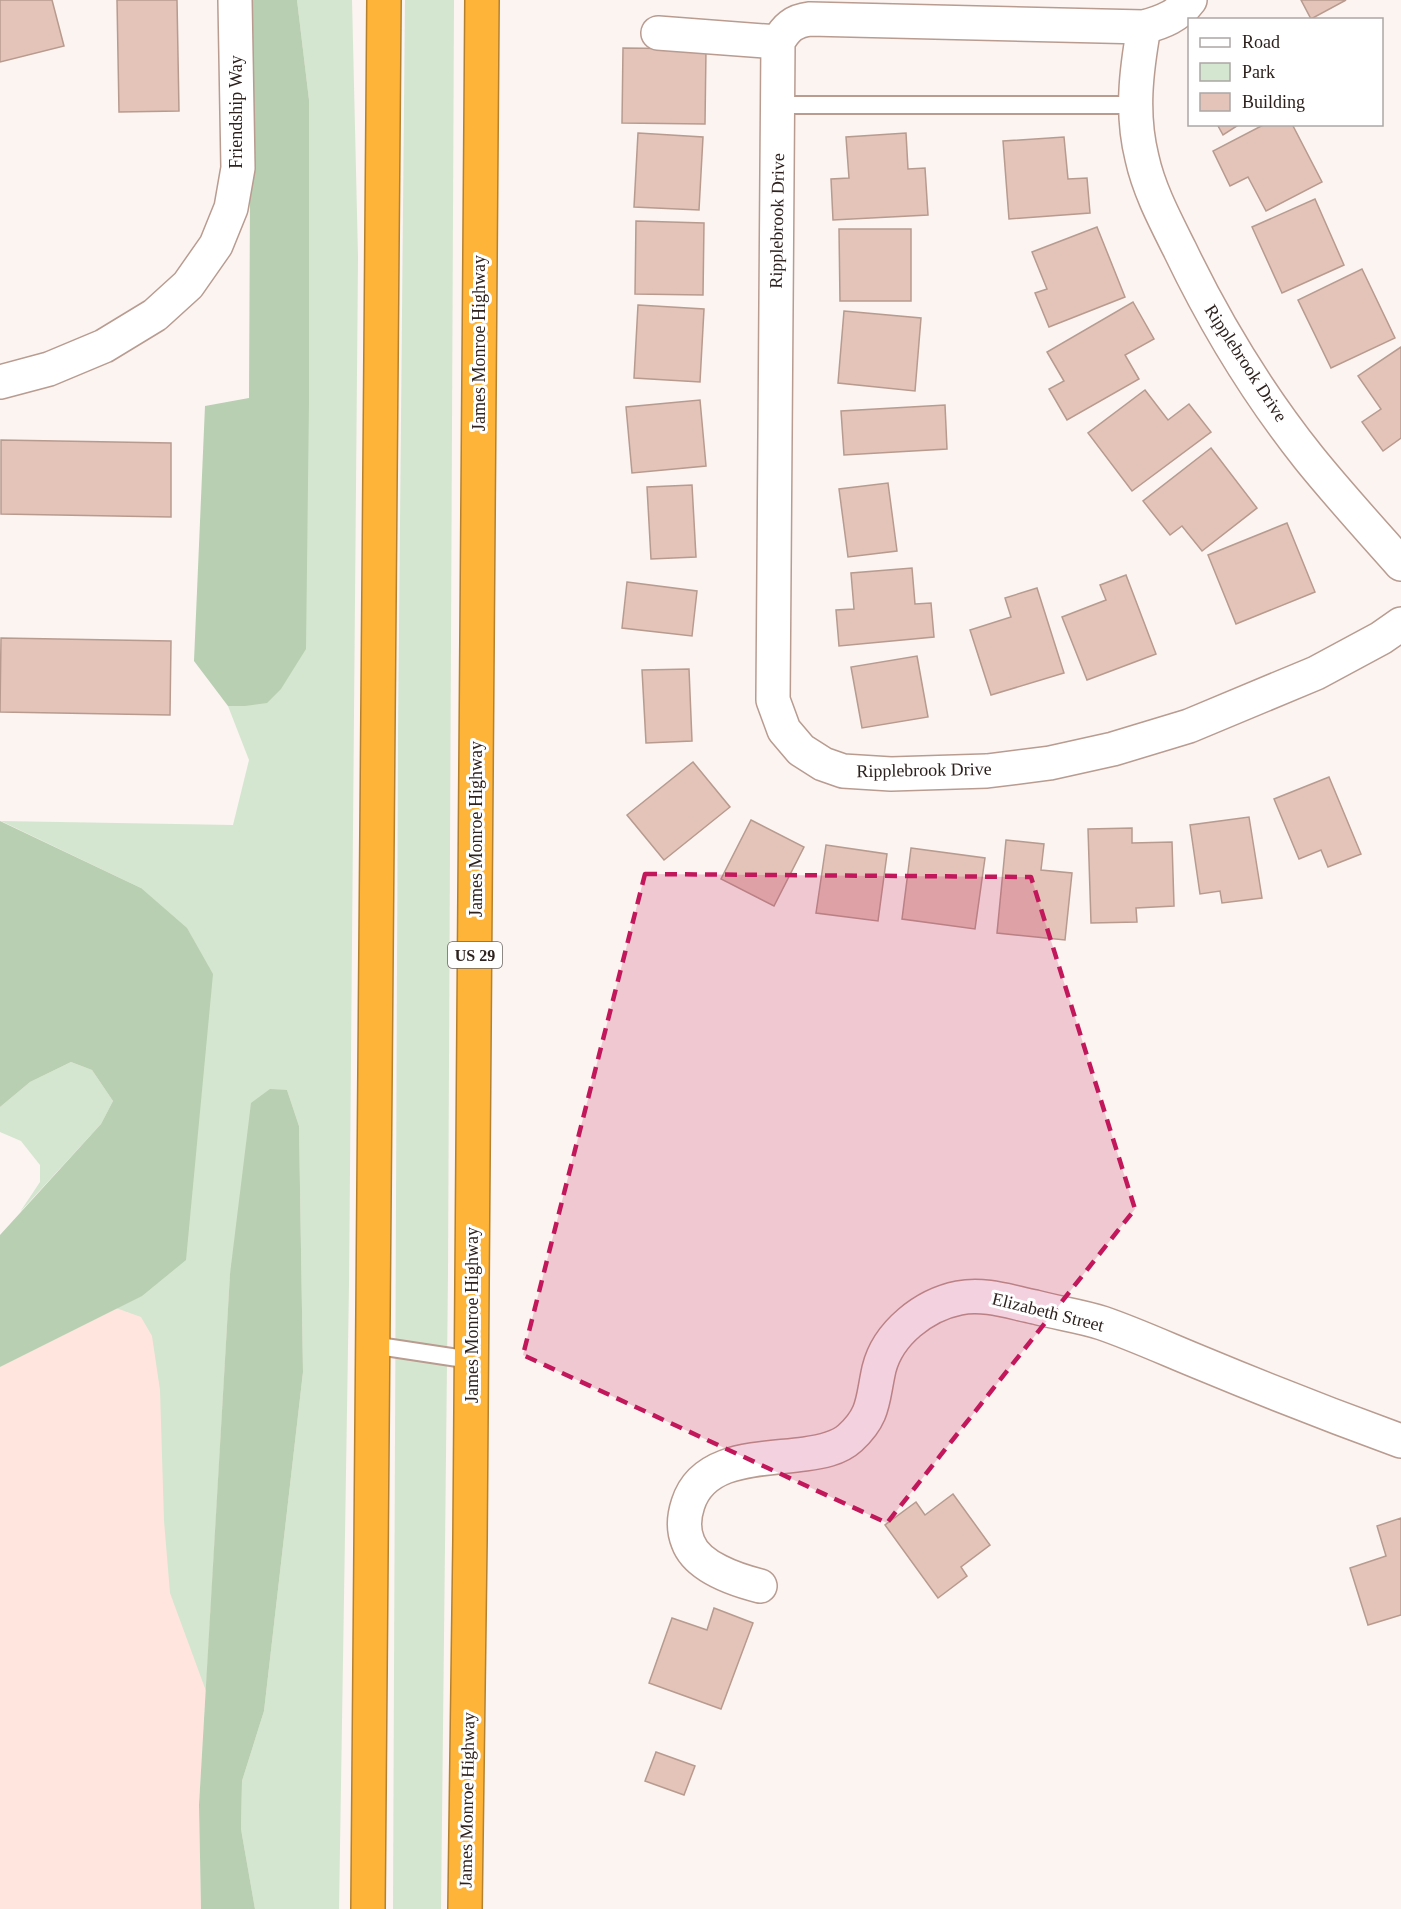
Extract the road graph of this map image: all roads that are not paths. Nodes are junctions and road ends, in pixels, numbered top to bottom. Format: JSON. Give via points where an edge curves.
{"nodes":[{"id":1,"x":235,"y":0,"type":"edge"},
{"id":2,"x":384,"y":0,"type":"edge"},
{"id":3,"x":482,"y":0,"type":"edge"},
{"id":4,"x":1190,"y":0,"type":"edge"},
{"id":5,"x":1144,"y":27,"type":"junction"},
{"id":6,"x":658,"y":33,"type":"dead end"},
{"id":7,"x":778,"y":42,"type":"junction"},
{"id":8,"x":779,"y":105,"type":"junction"},
{"id":9,"x":1134,"y":105,"type":"junction"},
{"id":10,"x":0,"y":382,"type":"edge"},
{"id":11,"x":1401,"y":564,"type":"edge"},
{"id":12,"x":1401,"y":624,"type":"edge"},
{"id":13,"x":372,"y":1345,"type":"junction"},
{"id":14,"x":471,"y":1360,"type":"junction"},
{"id":15,"x":1401,"y":1441,"type":"edge"},
{"id":16,"x":760,"y":1586,"type":"dead end"},
{"id":17,"x":368,"y":1909,"type":"edge"},
{"id":18,"x":465,"y":1909,"type":"edge"}],
"edges":[{"from":1,"to":10,"type":"street","name":"Friendship Way","via":[[238,168],[231,208],[216,245],[188,285],[155,315],[104,346],[49,369]]},
{"from":2,"to":13,"type":"highway"},
{"from":3,"to":14,"type":"highway","name":"James Monroe Highway","number":"US 29"},
{"from":4,"to":5,"type":"street","via":[[1166,21]]},
{"from":5,"to":7,"type":"street","via":[[810,19],[799,20],[786,29]]},
{"from":5,"to":9,"type":"street","name":"Ripplebrook Drive"},
{"from":6,"to":7,"type":"street"},
{"from":7,"to":8,"type":"street","name":"Ripplebrook Drive"},
{"from":8,"to":9,"type":"lane"},
{"from":8,"to":12,"type":"street","name":"Ripplebrook Drive","via":[[771,673],[772,700],[784,730],[801,750],[843,771],[891,774],[987,771],[1113,749],[1189,726],[1316,673]]},
{"from":9,"to":11,"type":"street","name":"Ripplebrook Drive","via":[[1142,158],[1157,204],[1200,293],[1251,377],[1309,457]]},
{"from":13,"to":14,"type":"lane"},
{"from":13,"to":17,"type":"highway"},
{"from":14,"to":18,"type":"highway","name":"James Monroe Highway","number":"US 29"},
{"from":15,"to":16,"type":"street","name":"Elizabeth Street","via":[[1101,1323],[988,1296],[959,1298],[932,1307],[908,1323],[889,1345],[880,1366],[873,1406],[862,1427],[845,1443],[823,1451],[724,1466],[705,1477],[691,1494],[684,1515],[690,1548],[710,1566],[737,1581]]}]}
